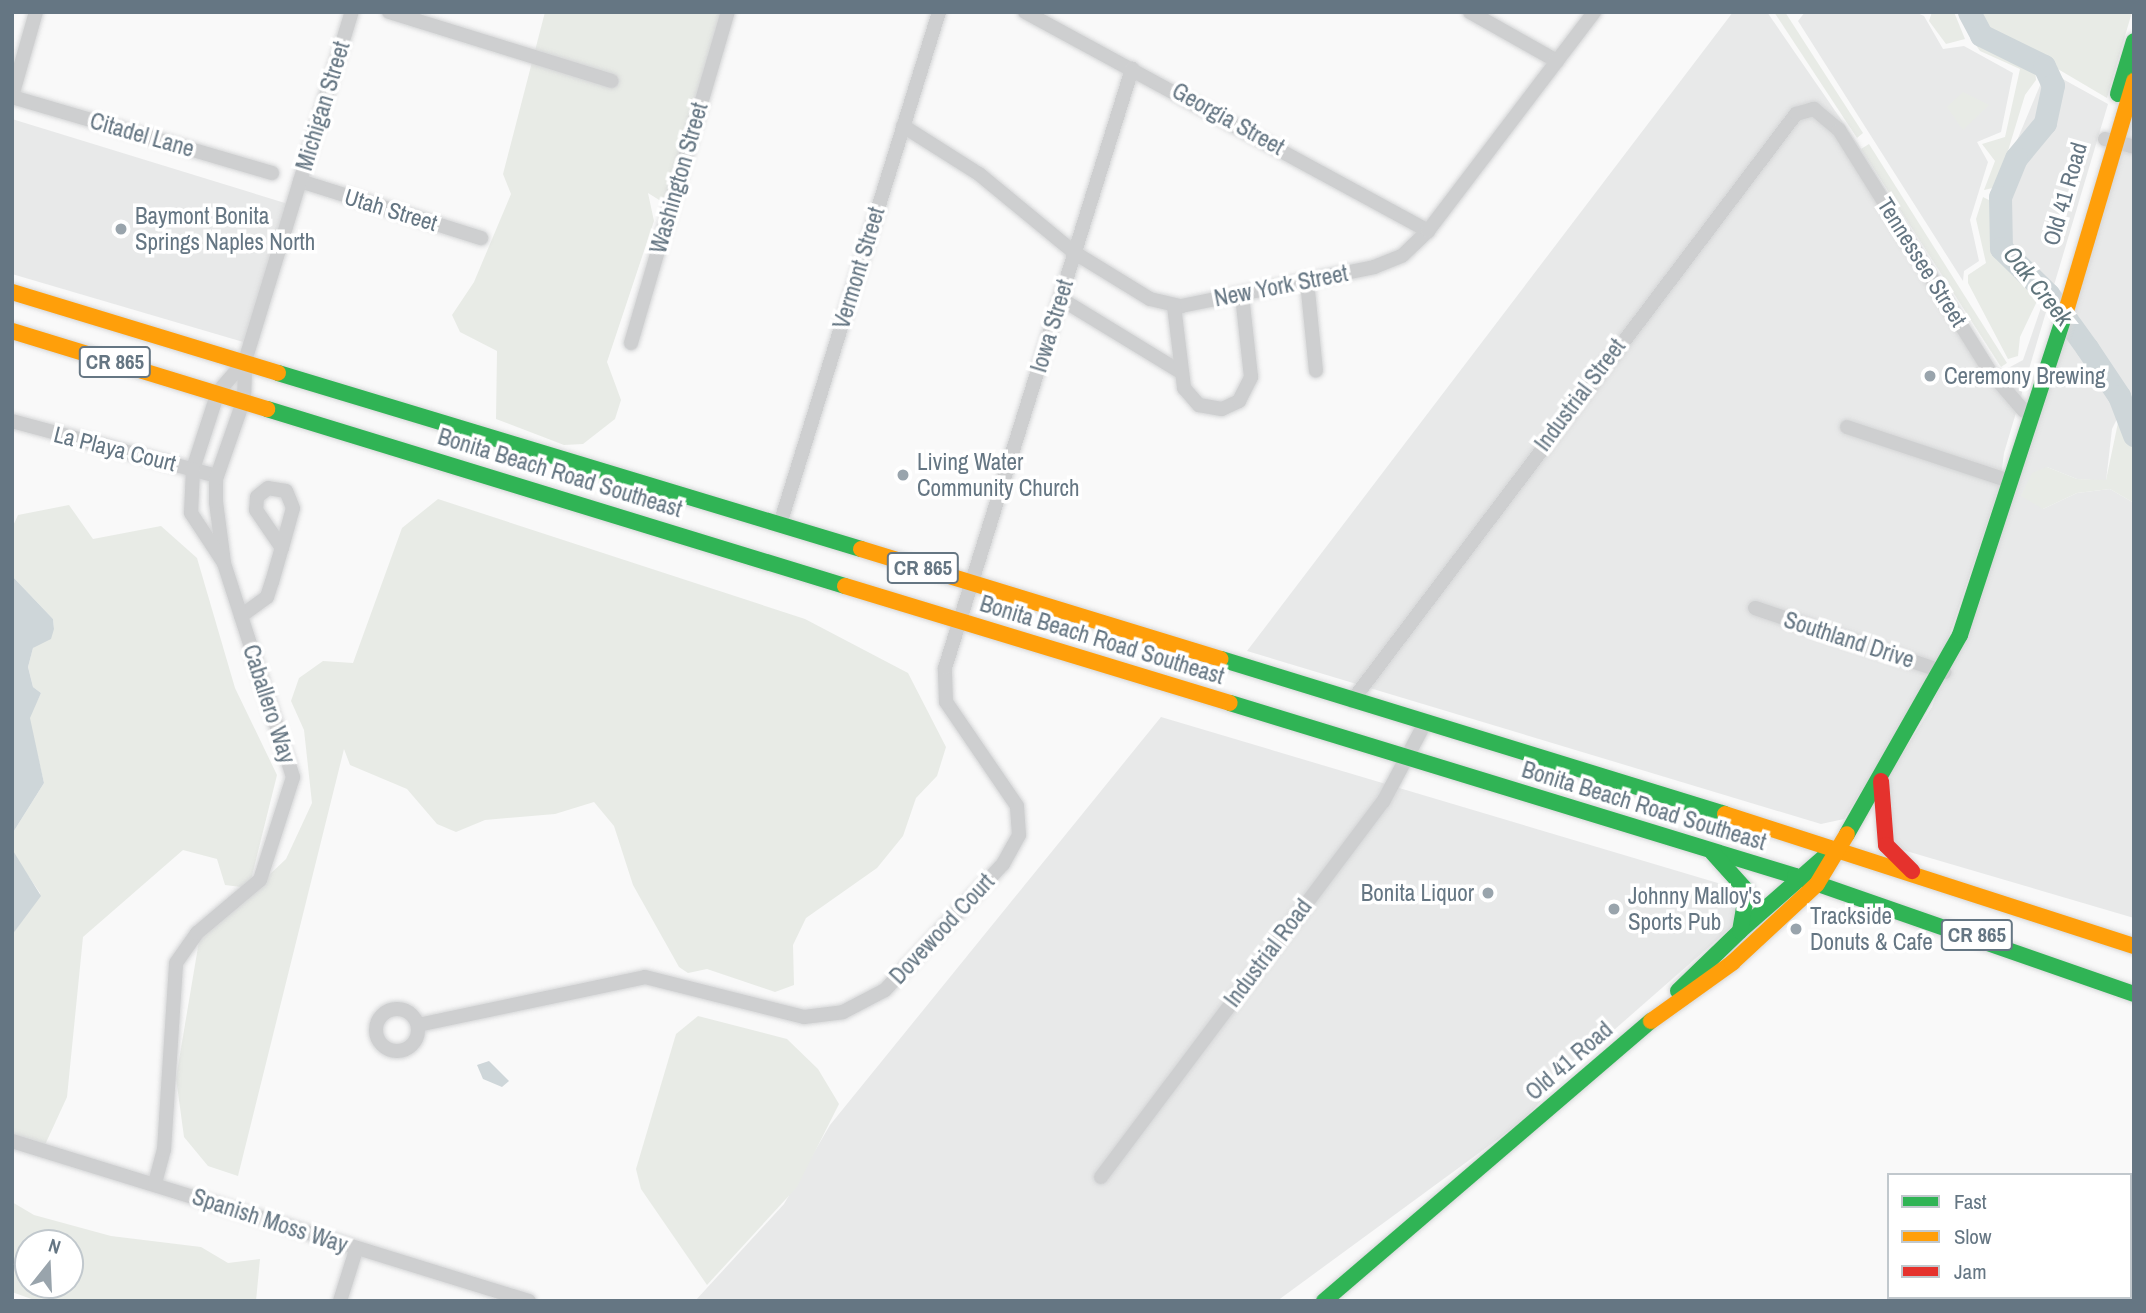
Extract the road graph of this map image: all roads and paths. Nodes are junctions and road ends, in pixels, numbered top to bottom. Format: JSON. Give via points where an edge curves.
{"nodes":[{"id":1,"x":36,"y":12,"type":"edge"},
{"id":2,"x":352,"y":12,"type":"edge"},
{"id":3,"x":388,"y":12,"type":"edge"},
{"id":4,"x":728,"y":12,"type":"edge"},
{"id":5,"x":939,"y":12,"type":"edge"},
{"id":6,"x":1025,"y":12,"type":"edge"},
{"id":7,"x":1470,"y":12,"type":"edge"},
{"id":8,"x":1594,"y":12,"type":"edge"},
{"id":9,"x":2134,"y":41,"type":"edge"},
{"id":10,"x":1557,"y":61,"type":"junction"},
{"id":11,"x":1132,"y":69,"type":"junction"},
{"id":12,"x":612,"y":81,"type":"dead end"},
{"id":13,"x":2134,"y":81,"type":"edge"},
{"id":14,"x":12,"y":96,"type":"edge"},
{"id":15,"x":1821,"y":113,"type":"joint"},
{"id":16,"x":904,"y":126,"type":"junction"},
{"id":17,"x":2110,"y":140,"type":"junction"},
{"id":18,"x":2134,"y":147,"type":"edge"},
{"id":19,"x":272,"y":173,"type":"dead end"},
{"id":20,"x":300,"y":181,"type":"junction"},
{"id":21,"x":1428,"y":231,"type":"junction"},
{"id":22,"x":481,"y":238,"type":"dead end"},
{"id":23,"x":1075,"y":253,"type":"junction"},
{"id":24,"x":1307,"y":281,"type":"junction"},
{"id":25,"x":12,"y":292,"type":"edge"},
{"id":26,"x":1242,"y":295,"type":"junction"},
{"id":27,"x":1061,"y":299,"type":"junction"},
{"id":28,"x":1174,"y":306,"type":"junction"},
{"id":29,"x":12,"y":331,"type":"edge"},
{"id":30,"x":2052,"y":340,"type":"junction"},
{"id":31,"x":631,"y":343,"type":"dead end"},
{"id":32,"x":245,"y":361,"type":"junction"},
{"id":33,"x":1179,"y":370,"type":"junction"},
{"id":34,"x":1316,"y":371,"type":"dead end"},
{"id":35,"x":219,"y":392,"type":"junction"},
{"id":36,"x":244,"y":399,"type":"junction"},
{"id":37,"x":2024,"y":411,"type":"junction"},
{"id":38,"x":12,"y":422,"type":"edge"},
{"id":39,"x":1847,"y":427,"type":"dead end"},
{"id":40,"x":193,"y":469,"type":"junction"},
{"id":41,"x":217,"y":476,"type":"junction"},
{"id":42,"x":2009,"y":481,"type":"junction"},
{"id":43,"x":780,"y":524,"type":"junction"},
{"id":44,"x":282,"y":548,"type":"dead end"},
{"id":45,"x":224,"y":563,"type":"junction"},
{"id":46,"x":972,"y":583,"type":"junction"},
{"id":47,"x":1755,"y":608,"type":"dead end"},
{"id":48,"x":241,"y":616,"type":"junction"},
{"id":49,"x":962,"y":620,"type":"junction"},
{"id":50,"x":1944,"y":672,"type":"junction"},
{"id":51,"x":1352,"y":701,"type":"junction"},
{"id":52,"x":1425,"y":723,"type":"junction"},
{"id":53,"x":1409,"y":759,"type":"junction"},
{"id":54,"x":1883,"y":771,"type":"junction"},
{"id":55,"x":1832,"y":850,"type":"junction"},
{"id":56,"x":1712,"y":851,"type":"junction"},
{"id":57,"x":1795,"y":876,"type":"junction"},
{"id":58,"x":1817,"y":884,"type":"junction"},
{"id":59,"x":1938,"y":884,"type":"junction"},
{"id":60,"x":1740,"y":931,"type":"junction"},
{"id":61,"x":2134,"y":946,"type":"edge"},
{"id":62,"x":2134,"y":994,"type":"edge"},
{"id":63,"x":1655,"y":1018,"type":"junction"},
{"id":64,"x":418,"y":1025,"type":"dead end"},
{"id":65,"x":12,"y":1141,"type":"edge"},
{"id":66,"x":1101,"y":1177,"type":"dead end"},
{"id":67,"x":155,"y":1182,"type":"junction"},
{"id":68,"x":356,"y":1250,"type":"junction"},
{"id":69,"x":340,"y":1301,"type":"edge"},
{"id":70,"x":528,"y":1301,"type":"edge"},
{"id":71,"x":1324,"y":1301,"type":"edge"}],
"edges":[{"from":1,"to":14,"type":"street"},
{"from":2,"to":20,"type":"street","name":"Michigan Street"},
{"from":3,"to":12,"type":"street"},
{"from":4,"to":31,"type":"street","name":"Washington Street"},
{"from":5,"to":16,"type":"street","name":"Vermont Street"},
{"from":6,"to":11,"type":"street","name":"Georgia Street"},
{"from":7,"to":10,"type":"street"},
{"from":8,"to":10,"type":"street","name":"New York Street"},
{"from":9,"to":17,"type":"main road","name":"Old 41 Road"},
{"from":10,"to":21,"type":"street","name":"New York Street"},
{"from":11,"to":21,"type":"street","name":"Georgia Street"},
{"from":11,"to":23,"type":"street","name":"Iowa Street"},
{"from":13,"to":17,"type":"main road","name":"Old 41 Road"},
{"from":14,"to":19,"type":"street","name":"Citadel Lane"},
{"from":15,"to":37,"type":"street","name":"Tennessee Street","via":[[1839,130],[1991,373]]},
{"from":15,"to":51,"type":"street","name":"Industrial Street","via":[[1796,114],[1761,157]]},
{"from":16,"to":23,"type":"street","name":"New York Street","via":[[971,167]]},
{"from":16,"to":43,"type":"street","name":"Vermont Street"},
{"from":17,"to":18,"type":"street"},
{"from":17,"to":30,"type":"main road","name":"Old 41 Road"},
{"from":20,"to":22,"type":"street","name":"Utah Street"},
{"from":20,"to":32,"type":"street","name":"Michigan Street"},
{"from":21,"to":24,"type":"street","name":"New York Street","via":[[1389,262]]},
{"from":23,"to":27,"type":"street","name":"Iowa Street"},
{"from":23,"to":28,"type":"street","name":"New York Street","via":[[1150,299]]},
{"from":24,"to":26,"type":"street","name":"New York Street"},
{"from":24,"to":34,"type":"street"},
{"from":25,"to":32,"type":"main road","name":"Bonita Beach Road Southeast","number":"CR 865"},
{"from":26,"to":28,"type":"street","name":"New York Street"},
{"from":26,"to":33,"type":"street","via":[[1251,377],[1239,401],[1222,409],[1199,405],[1187,395]]},
{"from":27,"to":33,"type":"street"},
{"from":27,"to":46,"type":"street","name":"Iowa Street"},
{"from":28,"to":33,"type":"street"},
{"from":29,"to":35,"type":"main road","name":"Bonita Beach Road Southeast","number":"CR 865"},
{"from":30,"to":37,"type":"main road","name":"Old 41 Road"},
{"from":30,"to":42,"type":"main road","name":"Old 41 Road"},
{"from":32,"to":35,"type":"street","name":"Caballero Way"},
{"from":32,"to":36,"type":"street","name":"Caballero Way"},
{"from":32,"to":43,"type":"main road","name":"Bonita Beach Road Southeast","number":"CR 865"},
{"from":35,"to":36,"type":"main road","name":"Bonita Beach Road Southeast","number":"CR 865"},
{"from":35,"to":40,"type":"street","name":"Caballero Way"},
{"from":36,"to":41,"type":"street","name":"Caballero Way"},
{"from":36,"to":49,"type":"main road","name":"Bonita Beach Road Southeast","number":"CR 865"},
{"from":37,"to":42,"type":"main road","name":"Old 41 Road"},
{"from":38,"to":40,"type":"street","name":"La Playa Court"},
{"from":39,"to":42,"type":"street"},
{"from":40,"to":41,"type":"street","name":"La Playa Court"},
{"from":40,"to":45,"type":"street","name":"Caballero Way","via":[[191,513]]},
{"from":41,"to":45,"type":"street","name":"Caballero Way"},
{"from":42,"to":50,"type":"main road","name":"Old 41 Road"},
{"from":43,"to":46,"type":"main road","name":"Bonita Beach Road Southeast","number":"CR 865"},
{"from":44,"to":48,"type":"street","via":[[263,605]]},
{"from":45,"to":48,"type":"street","name":"Caballero Way"},
{"from":46,"to":49,"type":"street","name":"Dovewood Court"},
{"from":46,"to":51,"type":"main road","name":"Bonita Beach Road Southeast","number":"CR 865"},
{"from":47,"to":50,"type":"street","name":"Southland Drive"},
{"from":48,"to":67,"type":"street","name":"Caballero Way","via":[[293,777],[260,880],[197,933],[176,963],[164,1150]]},
{"from":49,"to":53,"type":"main road","name":"Bonita Beach Road Southeast","number":"CR 865"},
{"from":49,"to":64,"type":"street","name":"Dovewood Court","via":[[946,668],[946,702],[1017,806],[1019,835],[1003,864],[885,990],[843,1012],[804,1017],[645,977]]},
{"from":50,"to":54,"type":"main road","name":"Old 41 Road"},
{"from":51,"to":52,"type":"main road","name":"Bonita Beach Road Southeast","number":"CR 865"},
{"from":52,"to":53,"type":"street","name":"Industrial Road"},
{"from":52,"to":55,"type":"main road","name":"Bonita Beach Road Southeast","number":"CR 865"},
{"from":53,"to":56,"type":"main road","name":"Bonita Beach Road Southeast","number":"CR 865"},
{"from":53,"to":66,"type":"street","name":"Industrial Road"},
{"from":54,"to":55,"type":"main road","name":"Old 41 Road"},
{"from":54,"to":59,"type":"main road","via":[[1878,804],[1885,845],[1905,867]]},
{"from":55,"to":57,"type":"main road","name":"Old 41 Road"},
{"from":55,"to":58,"type":"main road","name":"Old 41 Road"},
{"from":55,"to":59,"type":"main road","name":"Bonita Beach Road Southeast","number":"CR 865"},
{"from":56,"to":57,"type":"main road","name":"Bonita Beach Road Southeast","number":"CR 865"},
{"from":56,"to":60,"type":"main road","via":[[1747,891]]},
{"from":57,"to":58,"type":"main road","name":"Bonita Beach Road Southeast","number":"CR 865"},
{"from":57,"to":60,"type":"main road","name":"Old 41 Road"},
{"from":58,"to":62,"type":"main road","name":"Bonita Beach Road Southeast","number":"CR 865"},
{"from":58,"to":63,"type":"main road","name":"Old 41 Road","via":[[1732,963]]},
{"from":59,"to":61,"type":"main road","name":"Bonita Beach Road Southeast","number":"CR 865"},
{"from":60,"to":63,"type":"main road","name":"Old 41 Road"},
{"from":63,"to":71,"type":"main road","name":"Old 41 Road"},
{"from":65,"to":67,"type":"street","name":"Spanish Moss Way"},
{"from":67,"to":68,"type":"street","name":"Spanish Moss Way"},
{"from":68,"to":69,"type":"street"},
{"from":68,"to":70,"type":"street","name":"Spanish Moss Way"}]}
